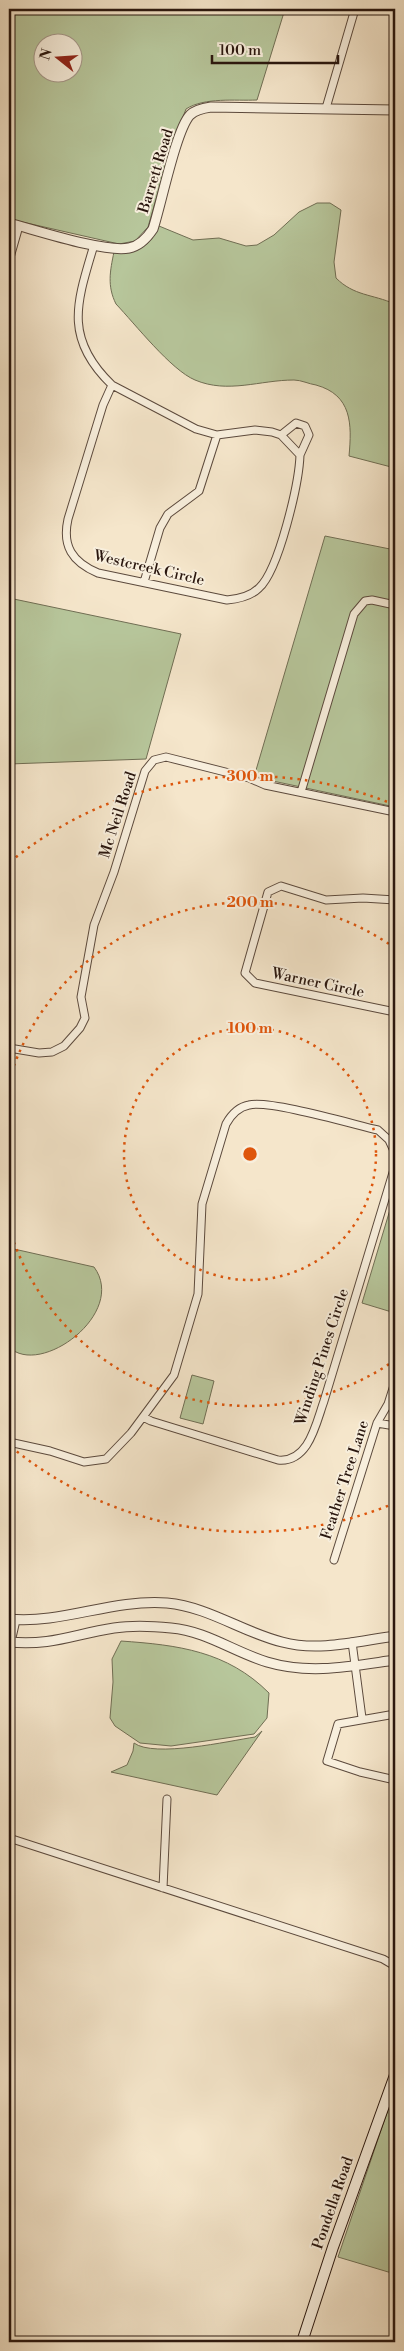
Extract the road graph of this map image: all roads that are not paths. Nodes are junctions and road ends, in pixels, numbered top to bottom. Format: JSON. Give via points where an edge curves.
{"nodes":[{"id":1,"x":355,"y":9,"type":"edge"},
{"id":2,"x":326,"y":108,"type":"junction"},
{"id":3,"x":395,"y":110,"type":"edge"},
{"id":4,"x":9,"y":223,"type":"edge"},
{"id":5,"x":19,"y":226,"type":"junction"},
{"id":6,"x":94,"y":244,"type":"junction"},
{"id":7,"x":9,"y":261,"type":"edge"},
{"id":8,"x":112,"y":385,"type":"junction"},
{"id":9,"x":217,"y":435,"type":"junction"},
{"id":10,"x":281,"y":435,"type":"junction"},
{"id":11,"x":300,"y":455,"type":"junction"},
{"id":12,"x":144,"y":582,"type":"junction"},
{"id":13,"x":395,"y":605,"type":"edge"},
{"id":14,"x":301,"y":792,"type":"junction"},
{"id":15,"x":395,"y":812,"type":"edge"},
{"id":16,"x":395,"y":900,"type":"edge"},
{"id":17,"x":395,"y":1012,"type":"edge"},
{"id":18,"x":9,"y":1048,"type":"edge"},
{"id":19,"x":395,"y":1153,"type":"edge"},
{"id":20,"x":395,"y":1166,"type":"edge"},
{"id":21,"x":395,"y":1382,"type":"edge"},
{"id":22,"x":144,"y":1417,"type":"junction"},
{"id":23,"x":377,"y":1423,"type":"junction"},
{"id":24,"x":395,"y":1426,"type":"edge"},
{"id":25,"x":9,"y":1442,"type":"edge"},
{"id":26,"x":334,"y":1560,"type":"dead end"},
{"id":27,"x":12,"y":1620,"type":"edge"},
{"id":28,"x":395,"y":1636,"type":"edge"},
{"id":29,"x":9,"y":1642,"type":"edge"},
{"id":30,"x":352,"y":1642,"type":"junction"},
{"id":31,"x":395,"y":1660,"type":"edge"},
{"id":32,"x":355,"y":1665,"type":"junction"},
{"id":33,"x":395,"y":1714,"type":"edge"},
{"id":34,"x":362,"y":1718,"type":"junction"},
{"id":35,"x":395,"y":1780,"type":"edge"},
{"id":36,"x":167,"y":1799,"type":"dead end"},
{"id":37,"x":9,"y":1838,"type":"edge"},
{"id":38,"x":163,"y":1888,"type":"junction"},
{"id":39,"x":395,"y":1965,"type":"edge"},
{"id":40,"x":395,"y":2075,"type":"edge"},
{"id":41,"x":392,"y":2094,"type":"edge"},
{"id":42,"x":302,"y":2342,"type":"edge"}],
"edges":[{"from":1,"to":2,"type":"street"},
{"from":2,"to":3,"type":"street","name":"Barrett Road"},
{"from":2,"to":6,"type":"street","name":"Barrett Road","via":[[211,107],[191,114],[186,121],[158,215],[147,238],[129,248]]},
{"from":4,"to":5,"type":"street","name":"Barrett Road"},
{"from":5,"to":6,"type":"street","name":"Barrett Road"},
{"from":5,"to":7,"type":"street"},
{"from":6,"to":8,"type":"street","via":[[78,304],[78,332],[89,358]]},
{"from":8,"to":9,"type":"street","via":[[187,426]]},
{"from":8,"to":12,"type":"street","name":"Westcreek Circle","via":[[68,518],[65,532],[67,548],[85,568]]},
{"from":9,"to":10,"type":"street","via":[[255,430]]},
{"from":9,"to":12,"type":"street","via":[[199,491],[168,514],[160,528]]},
{"from":10,"to":11,"type":"street"},
{"from":10,"to":11,"type":"street","name":"Westcreek Circle","via":[[296,423],[305,426],[309,435]]},
{"from":11,"to":12,"type":"street","name":"Westcreek Circle","via":[[298,480],[281,540],[267,579],[259,588],[227,600]]},
{"from":13,"to":14,"type":"street","via":[[365,601],[354,614]]},
{"from":14,"to":15,"type":"street","name":"Mc Neil Road"},
{"from":14,"to":18,"type":"street","name":"Mc Neil Road","via":[[264,785],[249,778],[166,757],[154,760],[145,771],[94,925],[82,997],[85,1018],[80,1028],[64,1046],[52,1052]]},
{"from":16,"to":17,"type":"street","name":"Warner Circle","via":[[326,900],[281,886],[268,892],[245,973],[255,983]]},
{"from":19,"to":22,"type":"street","via":[[389,1140],[378,1130],[254,1104],[246,1105],[231,1115],[204,1193],[196,1304],[174,1375]]},
{"from":20,"to":22,"type":"street","name":"Winding Pines Circle","via":[[324,1401],[312,1436],[301,1452],[286,1461],[278,1460]]},
{"from":21,"to":23,"type":"street","name":"Feather Tree Lane"},
{"from":22,"to":25,"type":"street","via":[[106,1460],[98,1462],[84,1462],[50,1450]]},
{"from":23,"to":24,"type":"street"},
{"from":23,"to":26,"type":"street","name":"Feather Tree Lane"},
{"from":27,"to":29,"type":"street"},
{"from":27,"to":30,"type":"street","via":[[54,1618],[125,1604],[167,1603],[220,1616],[267,1638],[295,1645],[320,1647]]},
{"from":28,"to":30,"type":"street"},
{"from":29,"to":32,"type":"street","via":[[39,1644],[138,1626],[206,1636],[259,1660],[295,1668],[326,1669]]},
{"from":30,"to":32,"type":"street"},
{"from":31,"to":32,"type":"street"},
{"from":32,"to":34,"type":"street"},
{"from":33,"to":34,"type":"street"},
{"from":34,"to":35,"type":"street","via":[[338,1724],[327,1761]]},
{"from":36,"to":38,"type":"street"},
{"from":37,"to":38,"type":"street"},
{"from":38,"to":39,"type":"street"},
{"from":40,"to":41,"type":"main road","name":"Pondella Road"},
{"from":41,"to":42,"type":"main road","name":"Pondella Road"}]}
